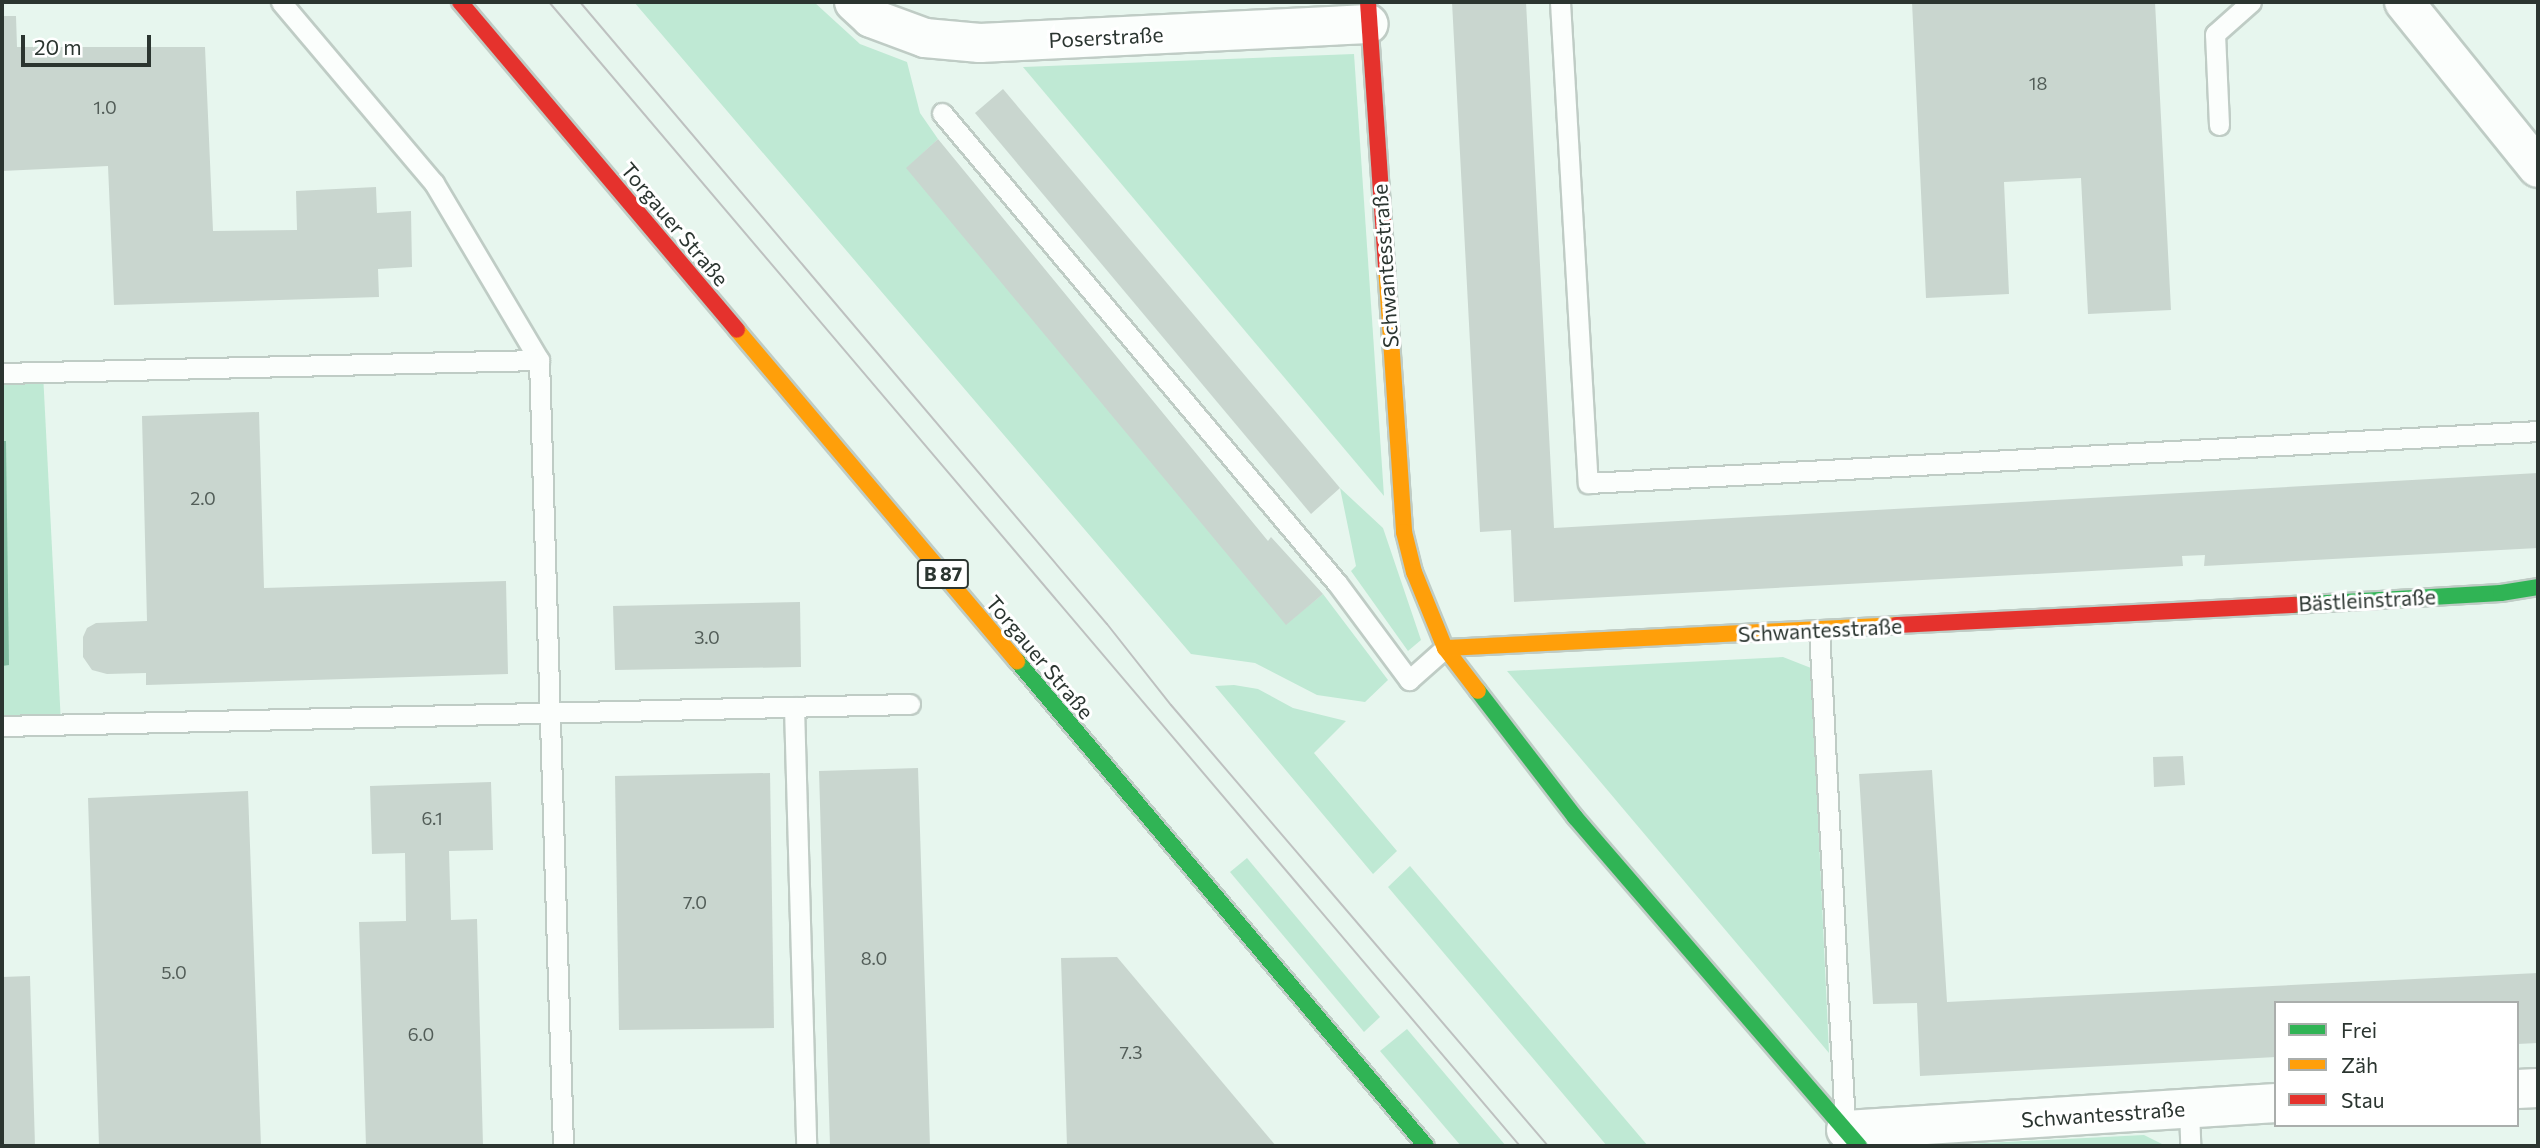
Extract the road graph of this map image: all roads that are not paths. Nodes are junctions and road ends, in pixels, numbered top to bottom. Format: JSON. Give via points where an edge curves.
{"nodes":[{"id":1,"x":281,"y":2,"type":"edge"},
{"id":2,"x":460,"y":2,"type":"edge"},
{"id":3,"x":854,"y":2,"type":"edge"},
{"id":4,"x":1560,"y":2,"type":"edge"},
{"id":5,"x":2251,"y":2,"type":"edge"},
{"id":6,"x":2404,"y":2,"type":"edge"},
{"id":7,"x":1368,"y":13,"type":"edge"},
{"id":8,"x":942,"y":113,"type":"dead end"},
{"id":9,"x":2220,"y":125,"type":"dead end"},
{"id":10,"x":2538,"y":168,"type":"edge"},
{"id":11,"x":539,"y":360,"type":"junction"},
{"id":12,"x":2,"y":373,"type":"edge"},
{"id":13,"x":2538,"y":431,"type":"edge"},
{"id":14,"x":2538,"y":587,"type":"edge"},
{"id":15,"x":2196,"y":608,"type":"joint"},
{"id":16,"x":1819,"y":630,"type":"junction"},
{"id":17,"x":1445,"y":648,"type":"junction"},
{"id":18,"x":910,"y":704,"type":"dead end"},
{"id":19,"x":794,"y":707,"type":"junction"},
{"id":20,"x":550,"y":713,"type":"junction"},
{"id":21,"x":2,"y":726,"type":"edge"},
{"id":22,"x":2538,"y":1088,"type":"edge"},
{"id":23,"x":2519,"y":1089,"type":"edge"},
{"id":24,"x":2274,"y":1103,"type":"edge"},
{"id":25,"x":2189,"y":1108,"type":"junction"},
{"id":26,"x":1852,"y":1138,"type":"edge"},
{"id":27,"x":563,"y":1146,"type":"edge"},
{"id":28,"x":806,"y":1146,"type":"edge"},
{"id":29,"x":1426,"y":1146,"type":"edge"},
{"id":30,"x":2190,"y":1146,"type":"edge"}],
"edges":[{"from":1,"to":11,"type":"lane","via":[[434,183]]},
{"from":2,"to":29,"type":"street","name":"Torgauer Straße","number":"B 87"},
{"from":3,"to":7,"type":"street","name":"Poserstraße","via":[[871,19],[925,38],[980,43]]},
{"from":4,"to":13,"type":"lane","via":[[1588,484]]},
{"from":5,"to":9,"type":"lane","via":[[2215,34]]},
{"from":6,"to":10,"type":"street"},
{"from":7,"to":17,"type":"street","name":"Schwantesstraße","via":[[1404,532],[1414,572]]},
{"from":8,"to":17,"type":"lane","via":[[1337,583],[1409,680]]},
{"from":11,"to":12,"type":"lane"},
{"from":11,"to":20,"type":"lane"},
{"from":14,"to":15,"type":"street","name":"Bästleinstraße","via":[[2501,593]]},
{"from":15,"to":16,"type":"street","name":"Schwantesstraße"},
{"from":16,"to":17,"type":"street","name":"Schwantesstraße"},
{"from":16,"to":26,"type":"lane"},
{"from":17,"to":26,"type":"street","name":"Schwantesstraße","via":[[1575,817]]},
{"from":18,"to":19,"type":"lane"},
{"from":19,"to":20,"type":"lane"},
{"from":19,"to":28,"type":"lane"},
{"from":20,"to":21,"type":"lane"},
{"from":20,"to":27,"type":"lane"},
{"from":22,"to":23,"type":"street"},
{"from":24,"to":25,"type":"street","name":"Schwantesstraße"},
{"from":25,"to":26,"type":"street","name":"Schwantesstraße"},
{"from":25,"to":30,"type":"lane"}]}
